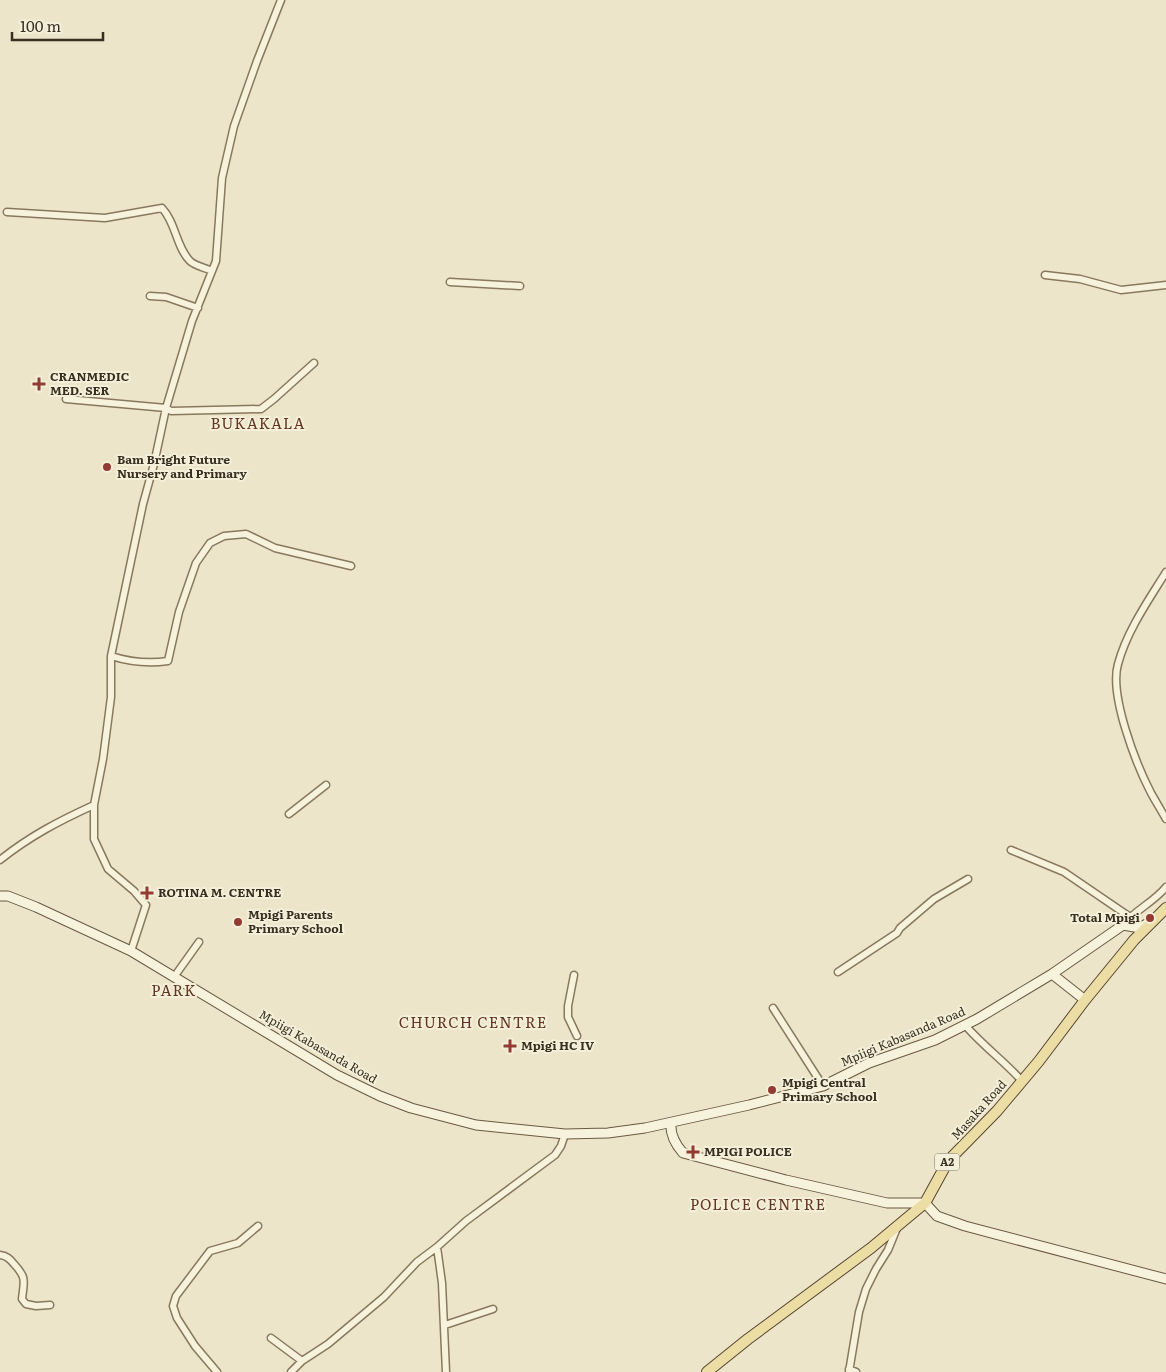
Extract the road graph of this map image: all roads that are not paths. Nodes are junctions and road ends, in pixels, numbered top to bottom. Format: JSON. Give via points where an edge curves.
{"nodes":[{"id":1,"x":281,"y":0,"type":"edge"},
{"id":2,"x":8,"y":212,"type":"dead end"},
{"id":3,"x":212,"y":271,"type":"junction"},
{"id":4,"x":1045,"y":275,"type":"dead end"},
{"id":5,"x":450,"y":282,"type":"dead end"},
{"id":6,"x":1166,"y":285,"type":"edge"},
{"id":7,"x":520,"y":286,"type":"dead end"},
{"id":8,"x":150,"y":296,"type":"dead end"},
{"id":9,"x":198,"y":308,"type":"junction"},
{"id":10,"x":314,"y":363,"type":"dead end"},
{"id":11,"x":66,"y":399,"type":"dead end"},
{"id":12,"x":166,"y":408,"type":"junction"},
{"id":13,"x":351,"y":566,"type":"dead end"},
{"id":14,"x":1166,"y":572,"type":"edge"},
{"id":15,"x":111,"y":656,"type":"junction"},
{"id":16,"x":326,"y":785,"type":"dead end"},
{"id":17,"x":94,"y":805,"type":"junction"},
{"id":18,"x":290,"y":814,"type":"dead end"},
{"id":19,"x":1166,"y":819,"type":"edge"},
{"id":20,"x":1011,"y":850,"type":"dead end"},
{"id":21,"x":0,"y":860,"type":"edge"},
{"id":22,"x":968,"y":879,"type":"dead end"},
{"id":23,"x":1166,"y":887,"type":"edge"},
{"id":24,"x":0,"y":890,"type":"edge"},
{"id":25,"x":4,"y":896,"type":"edge"},
{"id":26,"x":1166,"y":908,"type":"edge"},
{"id":27,"x":1130,"y":916,"type":"junction"},
{"id":28,"x":1156,"y":917,"type":"junction"},
{"id":29,"x":1123,"y":925,"type":"junction"},
{"id":30,"x":199,"y":942,"type":"dead end"},
{"id":31,"x":131,"y":952,"type":"junction"},
{"id":32,"x":838,"y":972,"type":"dead end"},
{"id":33,"x":1052,"y":974,"type":"junction"},
{"id":34,"x":574,"y":975,"type":"dead end"},
{"id":35,"x":174,"y":977,"type":"junction"},
{"id":36,"x":1085,"y":1000,"type":"junction"},
{"id":37,"x":773,"y":1008,"type":"dead end"},
{"id":38,"x":965,"y":1025,"type":"junction"},
{"id":39,"x":577,"y":1036,"type":"dead end"},
{"id":40,"x":1022,"y":1081,"type":"junction"},
{"id":41,"x":823,"y":1086,"type":"junction"},
{"id":42,"x":671,"y":1122,"type":"junction"},
{"id":43,"x":565,"y":1134,"type":"junction"},
{"id":44,"x":925,"y":1203,"type":"junction"},
{"id":45,"x":258,"y":1226,"type":"dead end"},
{"id":46,"x":898,"y":1227,"type":"junction"},
{"id":47,"x":437,"y":1247,"type":"junction"},
{"id":48,"x":0,"y":1256,"type":"edge"},
{"id":49,"x":1166,"y":1279,"type":"edge"},
{"id":50,"x":50,"y":1306,"type":"dead end"},
{"id":51,"x":493,"y":1309,"type":"dead end"},
{"id":52,"x":445,"y":1325,"type":"junction"},
{"id":53,"x":271,"y":1338,"type":"dead end"},
{"id":54,"x":302,"y":1361,"type":"junction"},
{"id":55,"x":849,"y":1371,"type":"edge"},
{"id":56,"x":217,"y":1372,"type":"edge"},
{"id":57,"x":290,"y":1372,"type":"edge"},
{"id":58,"x":446,"y":1372,"type":"edge"},
{"id":59,"x":707,"y":1372,"type":"edge"},
{"id":60,"x":856,"y":1372,"type":"edge"}],
"edges":[{"from":1,"to":3,"type":"street","via":[[234,126],[222,178],[216,261]]},
{"from":2,"to":3,"type":"street","via":[[105,218],[162,208],[191,262]]},
{"from":3,"to":9,"type":"street"},
{"from":4,"to":6,"type":"street","via":[[1080,279],[1121,290]]},
{"from":5,"to":7,"type":"street"},
{"from":8,"to":9,"type":"street","via":[[166,297]]},
{"from":9,"to":12,"type":"street"},
{"from":10,"to":12,"type":"street","via":[[261,409],[171,411]]},
{"from":11,"to":12,"type":"street"},
{"from":12,"to":15,"type":"street"},
{"from":13,"to":15,"type":"street","via":[[275,548],[246,534],[224,536],[210,543],[196,563],[179,612],[168,661],[138,662]]},
{"from":14,"to":19,"type":"street","via":[[1124,644],[1116,676],[1119,702],[1135,757]]},
{"from":15,"to":17,"type":"street","via":[[111,697]]},
{"from":16,"to":18,"type":"street"},
{"from":17,"to":21,"type":"street","via":[[32,836]]},
{"from":17,"to":31,"type":"street","via":[[94,839],[108,869],[146,905]]},
{"from":20,"to":27,"type":"street","via":[[1064,872]]},
{"from":22,"to":32,"type":"street","via":[[934,899],[897,933]]},
{"from":23,"to":27,"type":"street"},
{"from":24,"to":25,"type":"main road","name":"Mpiigi Kabasanda Road"},
{"from":25,"to":31,"type":"main road","name":"Mpiigi Kabasanda Road","via":[[36,907]]},
{"from":26,"to":28,"type":"main road","number":"A2"},
{"from":27,"to":29,"type":"street"},
{"from":28,"to":29,"type":"main road","via":[[1140,928]]},
{"from":28,"to":36,"type":"main road","name":"Masaka Road","number":"A2"},
{"from":29,"to":33,"type":"main road","name":"Mpiigi Kabasanda Road"},
{"from":30,"to":35,"type":"street"},
{"from":31,"to":35,"type":"main road","name":"Mpiigi Kabasanda Road"},
{"from":33,"to":36,"type":"main road"},
{"from":33,"to":38,"type":"main road","name":"Mpiigi Kabasanda Road"},
{"from":34,"to":39,"type":"street","via":[[568,1017]]},
{"from":35,"to":43,"type":"main road","name":"Mpiigi Kabasanda Road","via":[[337,1075],[380,1096],[411,1108],[476,1125]]},
{"from":36,"to":40,"type":"main road","name":"Masaka Road","number":"A2"},
{"from":37,"to":41,"type":"street"},
{"from":38,"to":40,"type":"street"},
{"from":38,"to":41,"type":"main road","name":"Mpiigi Kabasanda Road","via":[[935,1040],[869,1063]]},
{"from":40,"to":44,"type":"main road","name":"Masaka Road","number":"A2","via":[[948,1161]]},
{"from":41,"to":42,"type":"main road","name":"Mpiigi Kabasanda Road"},
{"from":42,"to":43,"type":"main road","name":"Mpiigi Kabasanda Road","via":[[608,1133]]},
{"from":42,"to":44,"type":"main road","via":[[674,1139],[683,1153],[887,1203]]},
{"from":43,"to":47,"type":"street","via":[[555,1155],[466,1221]]},
{"from":44,"to":46,"type":"main road","name":"Masaka Road","number":"A2"},
{"from":44,"to":49,"type":"main road","via":[[938,1216],[965,1226]]},
{"from":45,"to":56,"type":"street","via":[[238,1243],[210,1251],[176,1296],[173,1306],[177,1318]]},
{"from":46,"to":55,"type":"street","via":[[866,1289]]},
{"from":46,"to":59,"type":"main road","name":"Masaka Road","number":"A2"},
{"from":47,"to":52,"type":"street"},
{"from":47,"to":54,"type":"street","via":[[353,1324]]},
{"from":48,"to":50,"type":"street","via":[[9,1258],[23,1273],[22,1299],[26,1304]]},
{"from":51,"to":52,"type":"street"},
{"from":52,"to":58,"type":"street"},
{"from":53,"to":54,"type":"street"},
{"from":54,"to":57,"type":"street"},
{"from":55,"to":60,"type":"street"}]}
